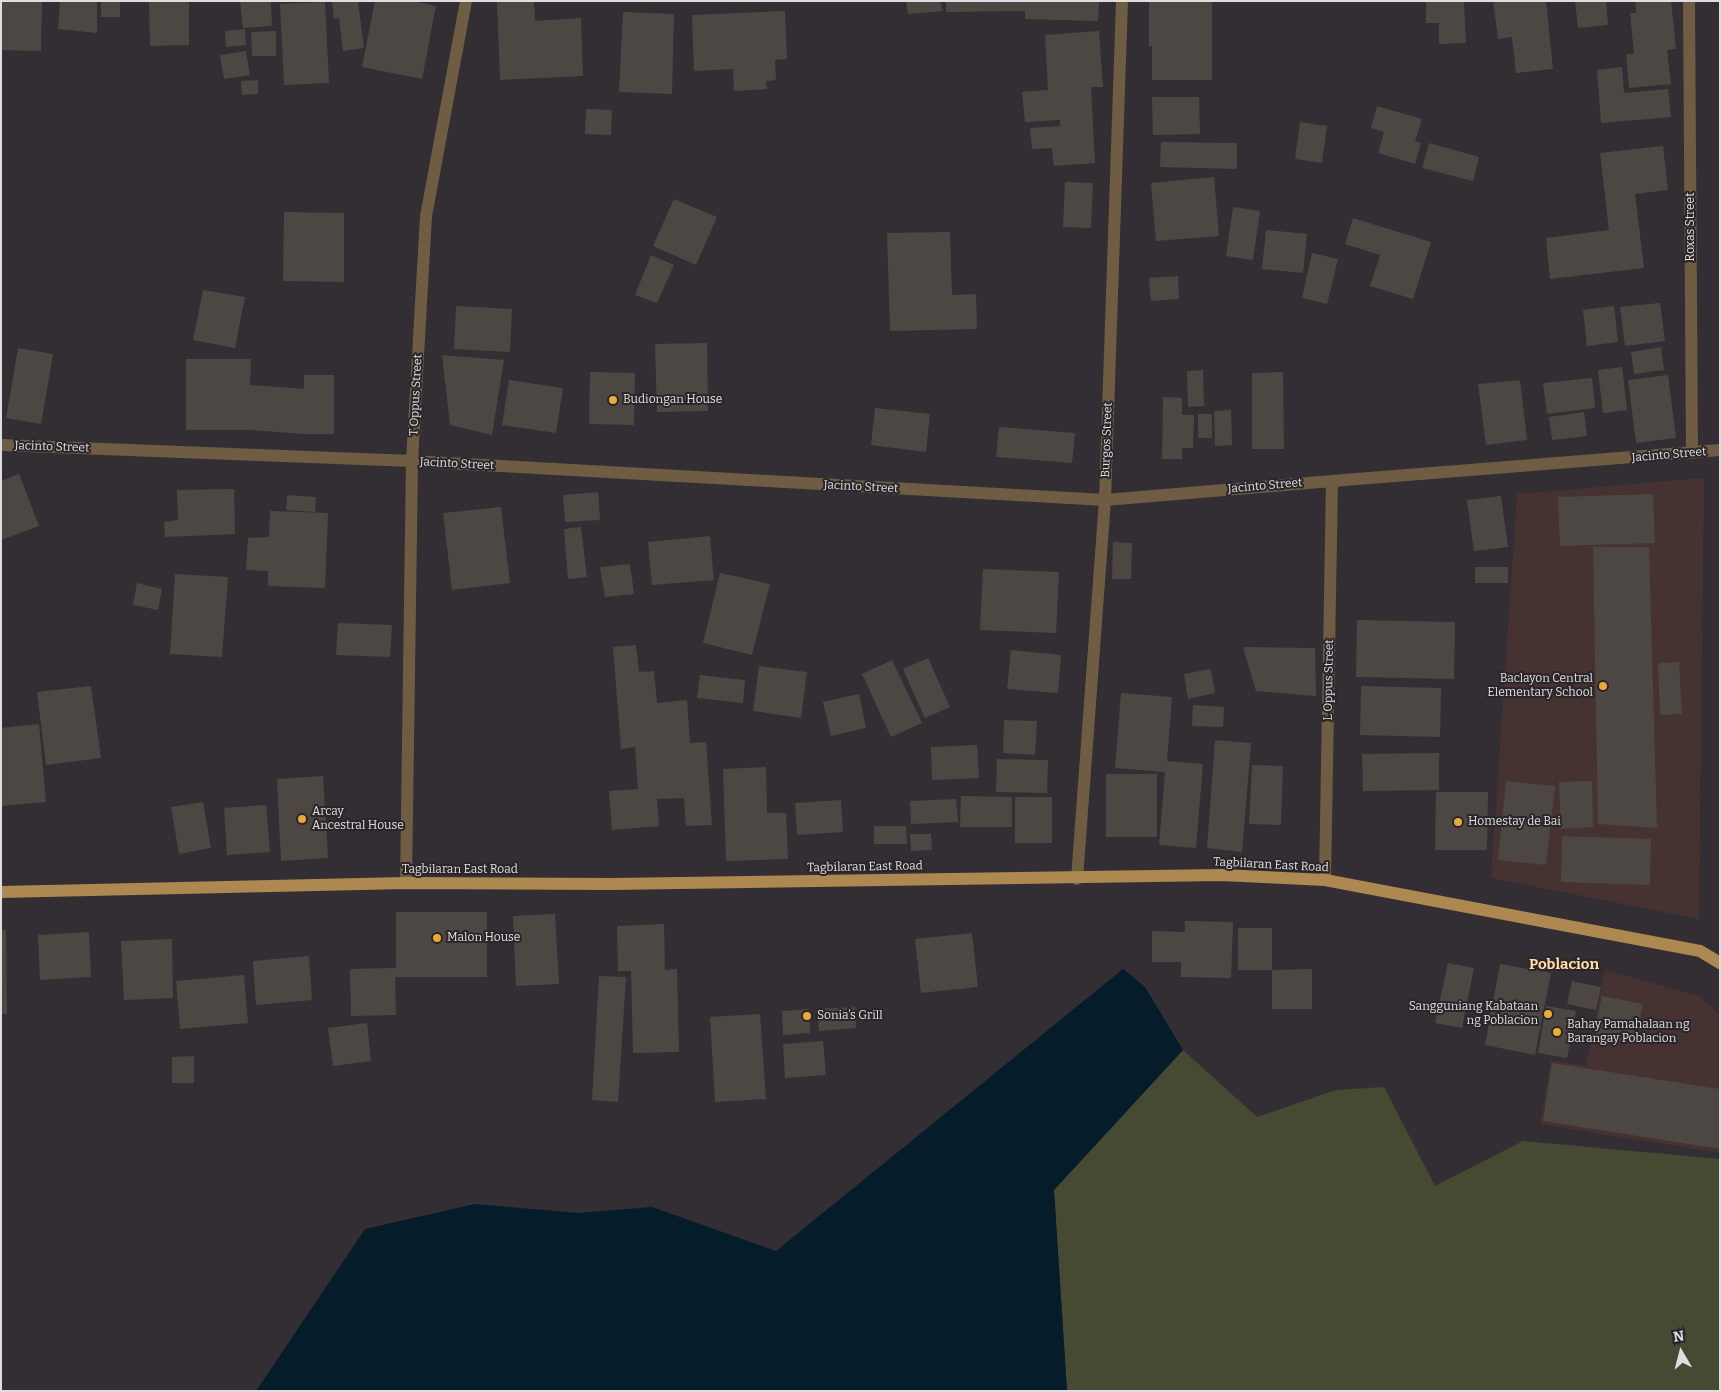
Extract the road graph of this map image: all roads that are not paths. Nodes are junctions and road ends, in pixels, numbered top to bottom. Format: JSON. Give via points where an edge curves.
{"nodes":[{"id":1,"x":466,"y":1,"type":"edge"},
{"id":2,"x":1122,"y":1,"type":"edge"},
{"id":3,"x":1689,"y":1,"type":"edge"},
{"id":4,"x":1,"y":445,"type":"edge"},
{"id":5,"x":1720,"y":450,"type":"edge"},
{"id":6,"x":1692,"y":453,"type":"junction"},
{"id":7,"x":412,"y":461,"type":"junction"},
{"id":8,"x":1332,"y":481,"type":"junction"},
{"id":9,"x":1105,"y":500,"type":"junction"},
{"id":10,"x":1077,"y":879,"type":"junction"},
{"id":11,"x":1325,"y":880,"type":"junction"},
{"id":12,"x":406,"y":883,"type":"junction"},
{"id":13,"x":1,"y":892,"type":"edge"},
{"id":14,"x":1720,"y":963,"type":"edge"}],
"edges":[{"from":1,"to":7,"type":"street","name":"T Oppus Street","via":[[426,216]]},
{"from":2,"to":9,"type":"street","name":"Burgos Street"},
{"from":3,"to":6,"type":"street","name":"Roxas Street"},
{"from":4,"to":7,"type":"street","name":"Jacinto Street"},
{"from":5,"to":6,"type":"street","name":"Jacinto Street"},
{"from":6,"to":8,"type":"street","name":"Jacinto Street"},
{"from":7,"to":9,"type":"street","name":"Jacinto Street"},
{"from":7,"to":12,"type":"street","name":"T Oppus Street"},
{"from":8,"to":9,"type":"street","name":"Jacinto Street"},
{"from":8,"to":11,"type":"street","name":"L Oppus Street"},
{"from":9,"to":10,"type":"street","name":"Burgos Street"},
{"from":10,"to":11,"type":"main road","name":"Tagbilaran East Road","via":[[1222,876]]},
{"from":10,"to":12,"type":"main road","name":"Tagbilaran East Road"},
{"from":11,"to":14,"type":"main road","name":"Tagbilaran East Road","via":[[1700,951]]},
{"from":12,"to":13,"type":"main road","name":"Tagbilaran East Road"}]}
